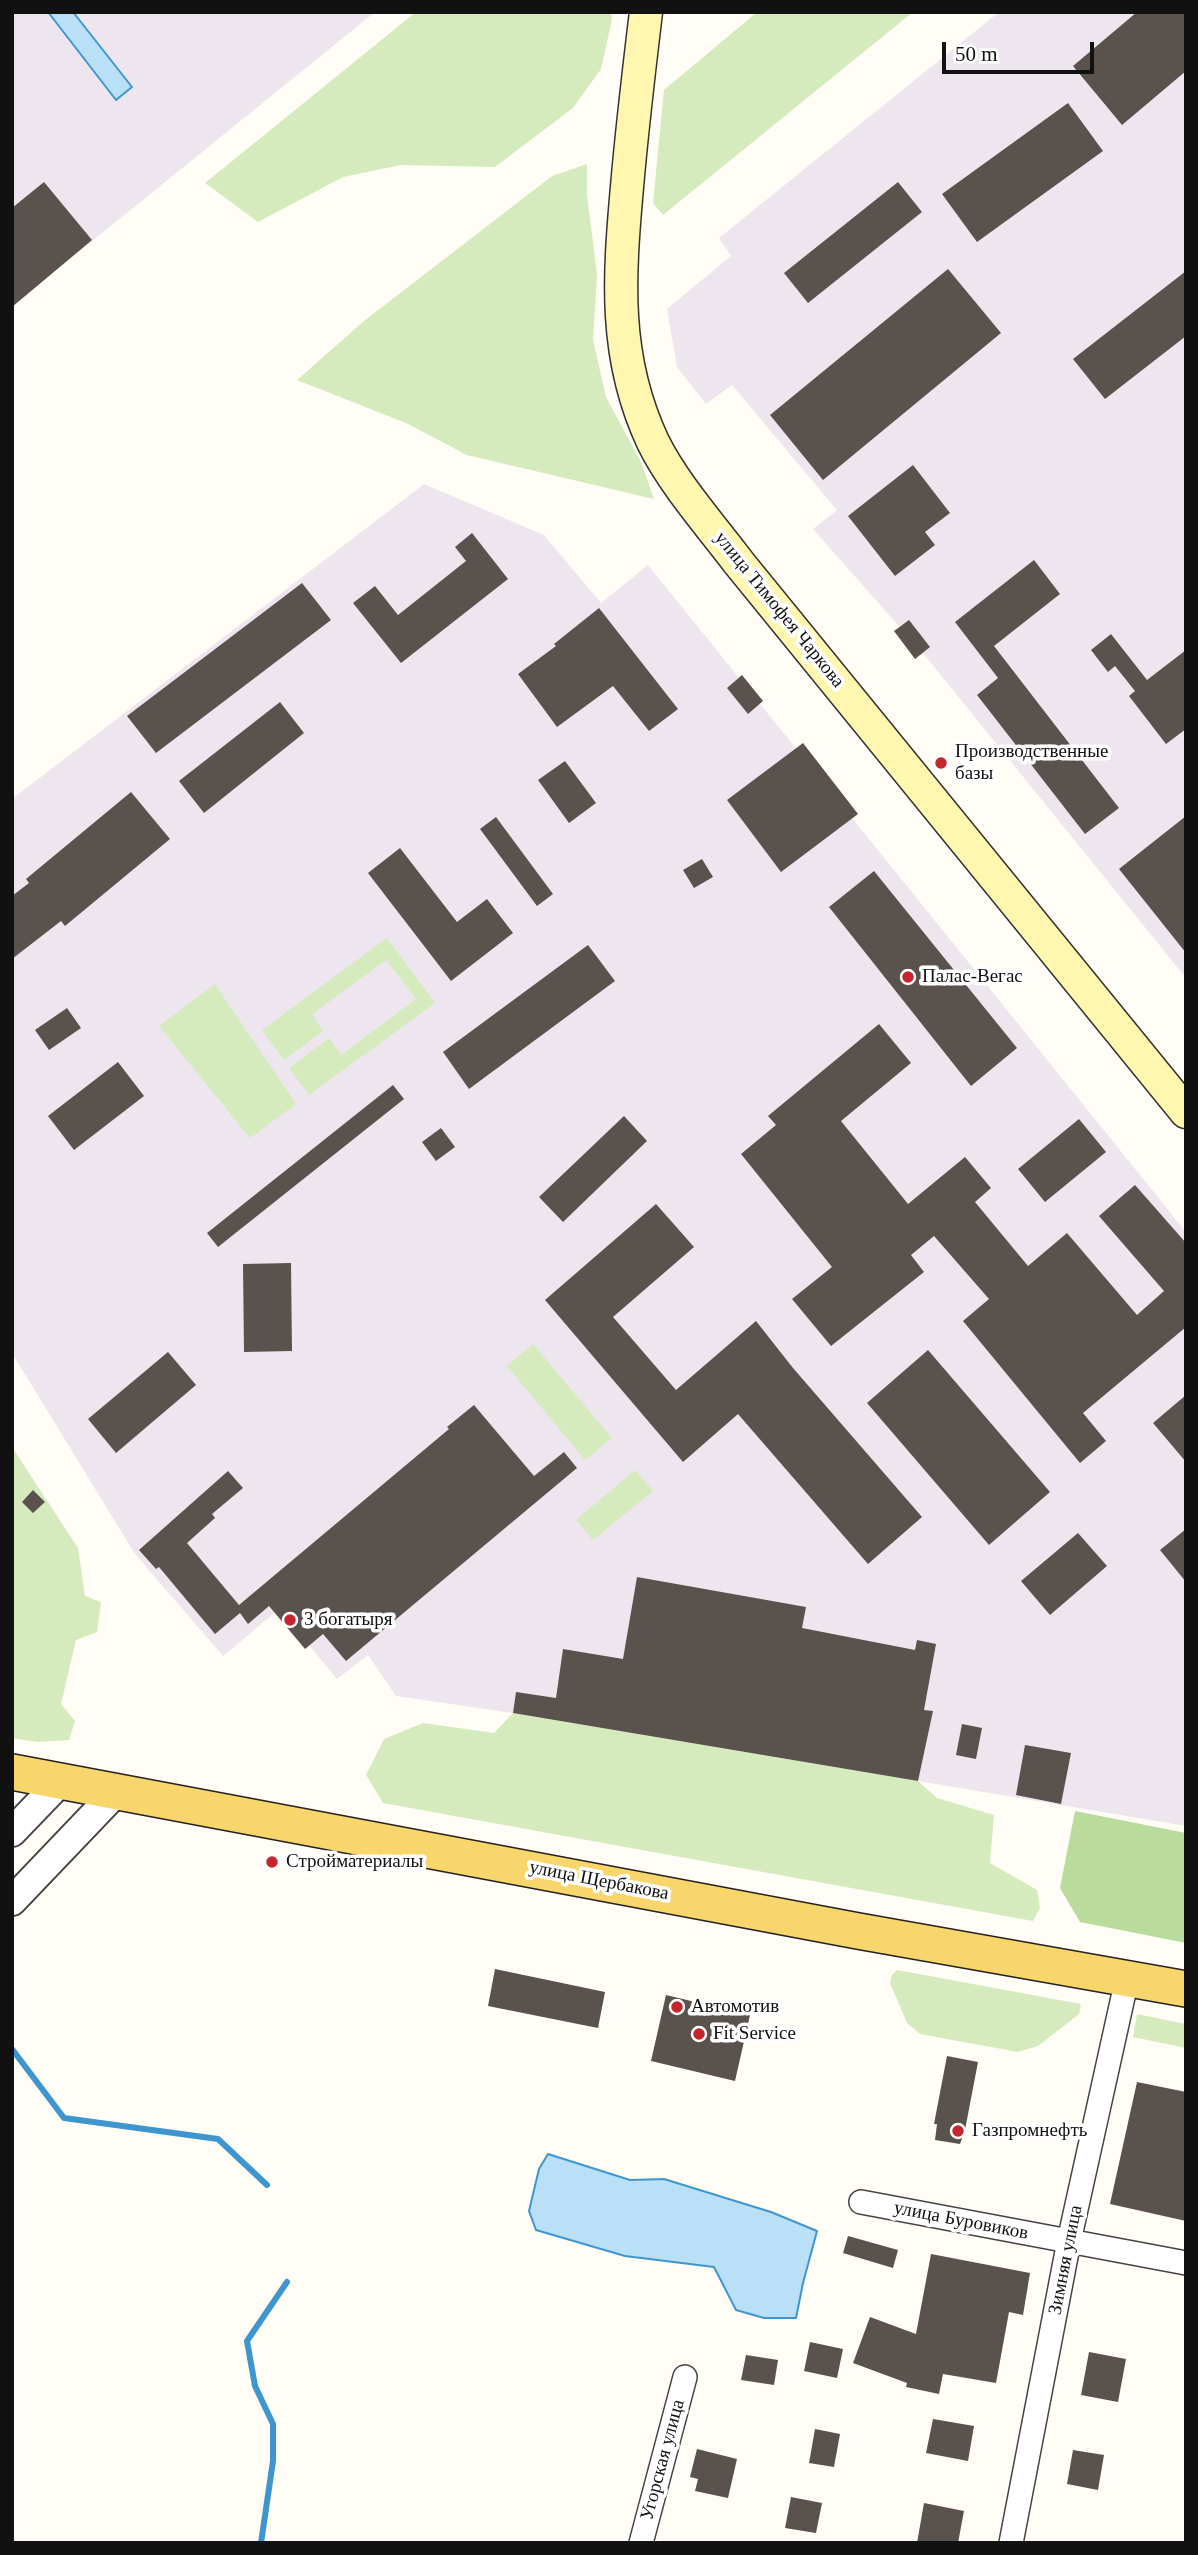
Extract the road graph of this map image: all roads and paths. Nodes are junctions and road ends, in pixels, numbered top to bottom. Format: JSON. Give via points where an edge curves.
{"nodes":[{"id":1,"x":646,"y":12,"type":"edge"},
{"id":2,"x":1186,"y":1112,"type":"edge"},
{"id":3,"x":12,"y":1772,"type":"edge"},
{"id":4,"x":62,"y":1780,"type":"junction"},
{"id":5,"x":118,"y":1790,"type":"junction"},
{"id":6,"x":12,"y":1832,"type":"edge"},
{"id":7,"x":12,"y":1901,"type":"edge"},
{"id":8,"x":1127,"y":1979,"type":"junction"},
{"id":9,"x":1186,"y":1989,"type":"edge"},
{"id":10,"x":861,"y":2202,"type":"dead end"},
{"id":11,"x":1069,"y":2241,"type":"junction"},
{"id":12,"x":1186,"y":2263,"type":"edge"},
{"id":13,"x":685,"y":2377,"type":"dead end"},
{"id":14,"x":641,"y":2543,"type":"edge"},
{"id":15,"x":1011,"y":2543,"type":"edge"}],
"edges":[{"from":1,"to":2,"type":"main road","name":"улица Тимофея Чаркова","via":[[621,253],[621,322],[631,387],[654,443],[739,563]]},
{"from":3,"to":4,"type":"main road","name":"улица Щербакова"},
{"from":4,"to":5,"type":"main road","name":"улица Щербакова"},
{"from":4,"to":6,"type":"street"},
{"from":5,"to":7,"type":"street"},
{"from":5,"to":8,"type":"main road","name":"улица Щербакова"},
{"from":8,"to":9,"type":"main road","name":"улица Щербакова"},
{"from":8,"to":11,"type":"street","name":"Зимняя улица"},
{"from":10,"to":11,"type":"street","name":"улица Буровиков"},
{"from":11,"to":12,"type":"street","name":"улица Буровиков"},
{"from":11,"to":15,"type":"street","name":"Зимняя улица"},
{"from":13,"to":14,"type":"street","name":"Угорская улица"}]}
